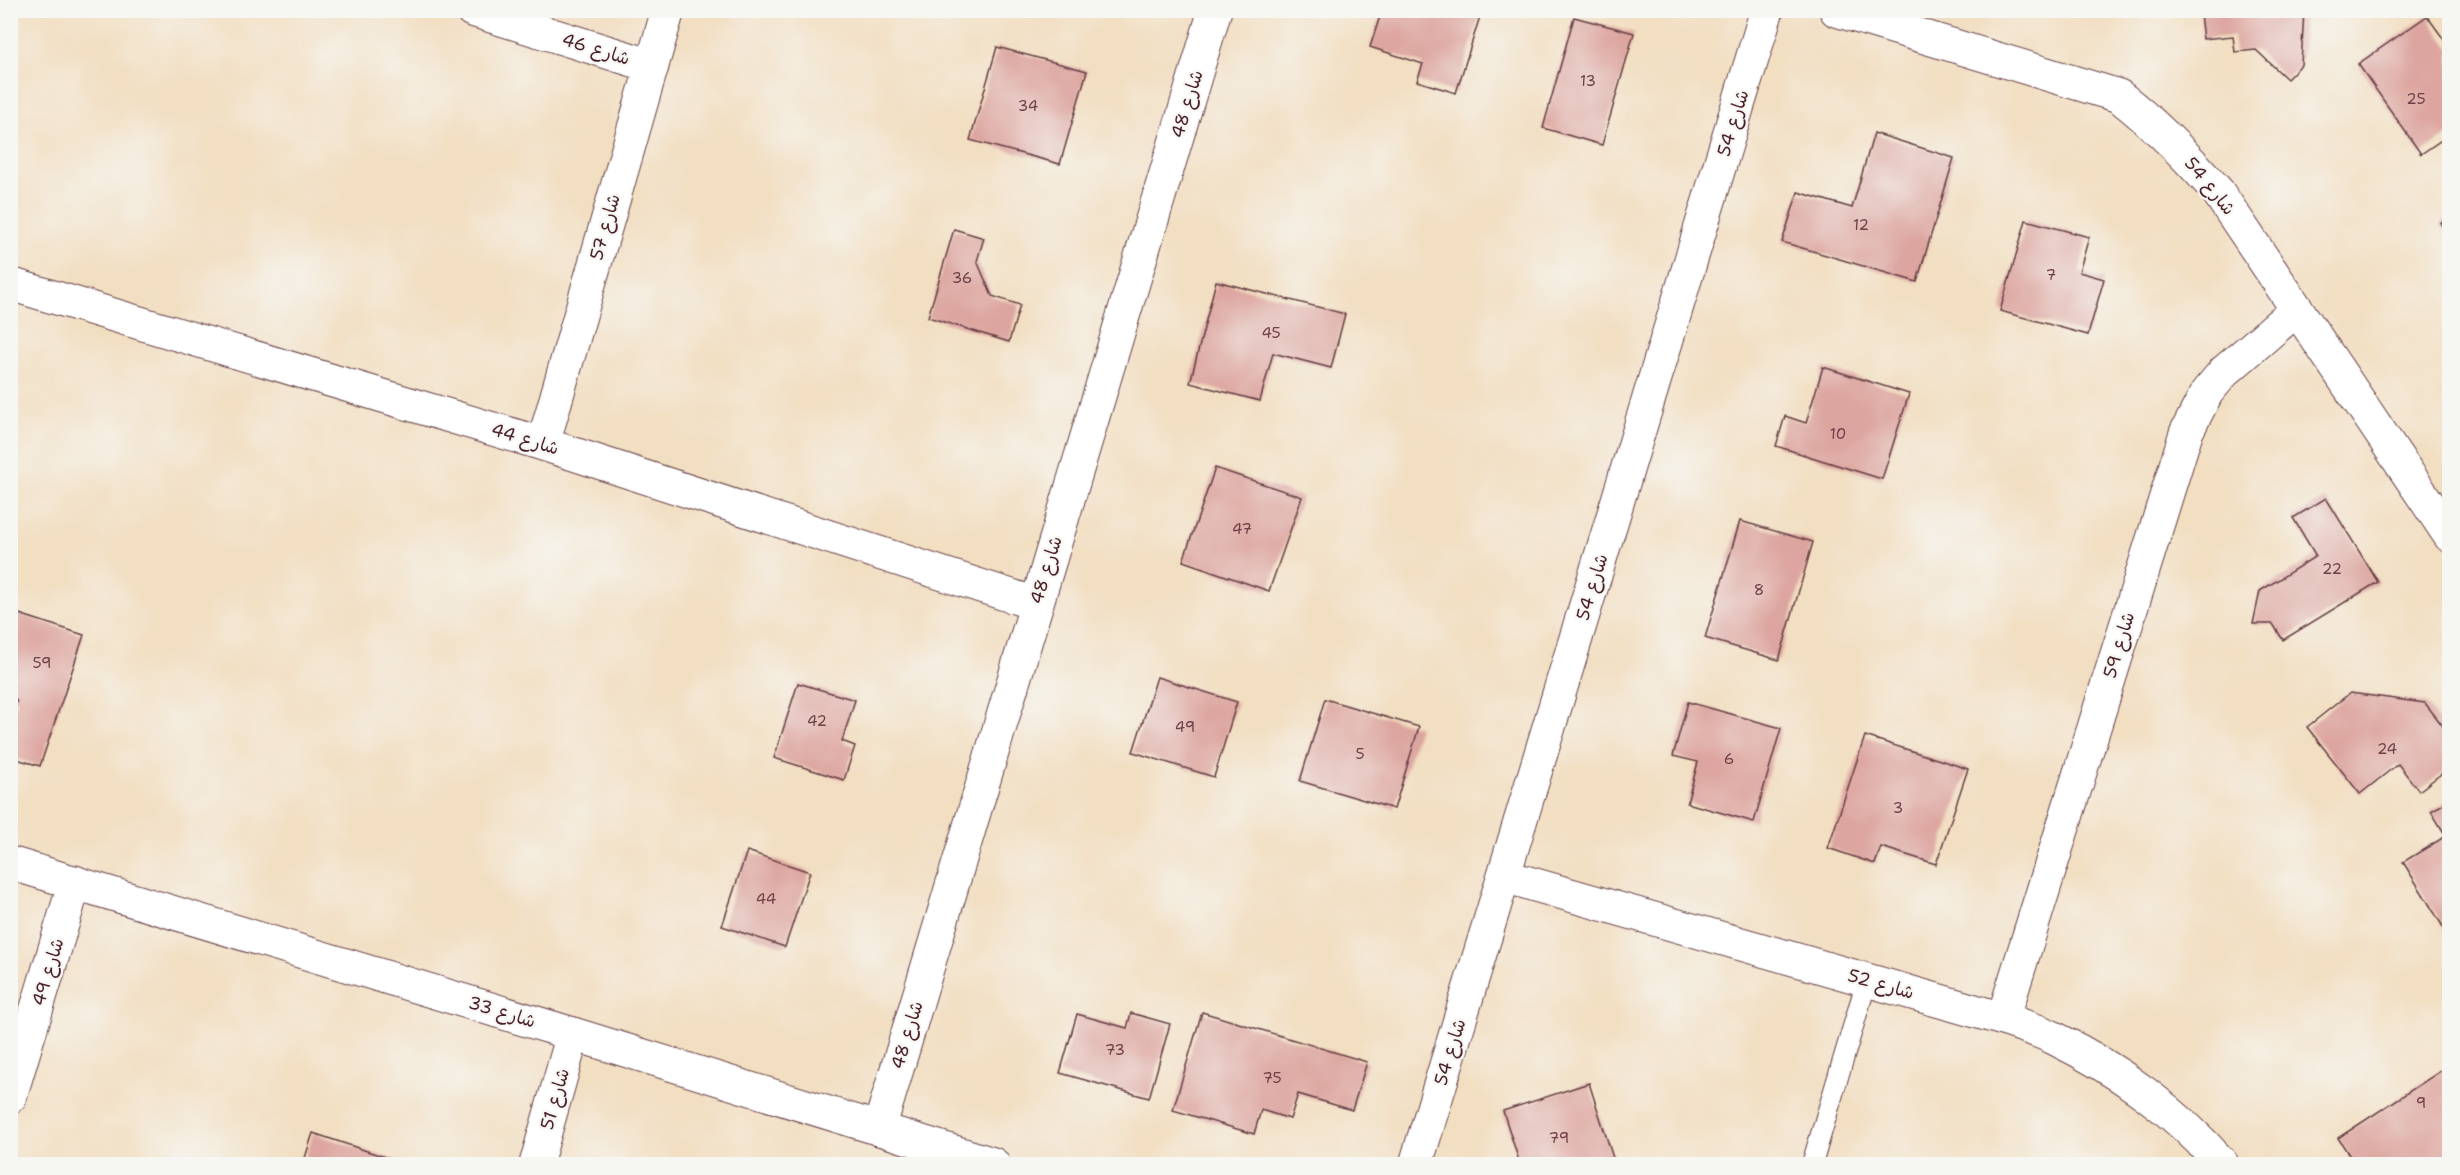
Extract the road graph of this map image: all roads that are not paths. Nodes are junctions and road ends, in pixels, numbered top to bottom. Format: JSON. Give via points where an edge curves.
{"nodes":[{"id":1,"x":472,"y":10,"type":"edge"},
{"id":2,"x":668,"y":10,"type":"edge"},
{"id":3,"x":1215,"y":10,"type":"edge"},
{"id":4,"x":1767,"y":10,"type":"edge"},
{"id":5,"x":1836,"y":10,"type":"edge"},
{"id":6,"x":652,"y":66,"type":"junction"},
{"id":7,"x":10,"y":284,"type":"edge"},
{"id":8,"x":2297,"y":309,"type":"junction"},
{"id":9,"x":543,"y":444,"type":"junction"},
{"id":10,"x":2450,"y":536,"type":"edge"},
{"id":11,"x":1036,"y":604,"type":"junction"},
{"id":12,"x":10,"y":863,"type":"edge"},
{"id":13,"x":1504,"y":876,"type":"junction"},
{"id":14,"x":75,"y":882,"type":"junction"},
{"id":15,"x":1867,"y":980,"type":"junction"},
{"id":16,"x":2003,"y":1018,"type":"junction"},
{"id":17,"x":573,"y":1034,"type":"junction"},
{"id":18,"x":10,"y":1097,"type":"edge"},
{"id":19,"x":879,"y":1129,"type":"junction"},
{"id":20,"x":536,"y":1164,"type":"edge"},
{"id":21,"x":993,"y":1164,"type":"edge"},
{"id":22,"x":1416,"y":1164,"type":"edge"},
{"id":23,"x":1812,"y":1164,"type":"edge"},
{"id":24,"x":2222,"y":1164,"type":"edge"}],
"edges":[{"from":1,"to":6,"type":"street","name":"شارع 46"},
{"from":2,"to":6,"type":"street","name":"شارع 57"},
{"from":3,"to":11,"type":"street","name":"شارع 48"},
{"from":4,"to":13,"type":"street","name":"شارع 54"},
{"from":5,"to":8,"type":"street","name":"شارع 54","via":[[2119,96],[2155,124],[2218,192]]},
{"from":6,"to":9,"type":"street","name":"شارع 57"},
{"from":7,"to":9,"type":"street","name":"شارع 44"},
{"from":8,"to":10,"type":"street","name":"شارع 54"},
{"from":8,"to":16,"type":"street","name":"شارع 59","via":[[2224,372],[2207,392],[2186,433]]},
{"from":9,"to":11,"type":"street","name":"شارع 44"},
{"from":11,"to":19,"type":"street","name":"شارع 48"},
{"from":12,"to":14,"type":"street","name":"شارع 33"},
{"from":13,"to":15,"type":"street","name":"شارع 52"},
{"from":13,"to":22,"type":"street","name":"شارع 54"},
{"from":14,"to":17,"type":"street","name":"شارع 33"},
{"from":14,"to":18,"type":"street","name":"شارع 49"},
{"from":15,"to":16,"type":"street","name":"شارع 52"},
{"from":15,"to":23,"type":"lane"},
{"from":16,"to":24,"type":"street","name":"شارع 52","via":[[2053,1037],[2123,1078],[2157,1103]]},
{"from":17,"to":19,"type":"street","name":"شارع 33"},
{"from":17,"to":20,"type":"street","name":"شارع 51"},
{"from":19,"to":21,"type":"street","name":"شارع 33"}]}
